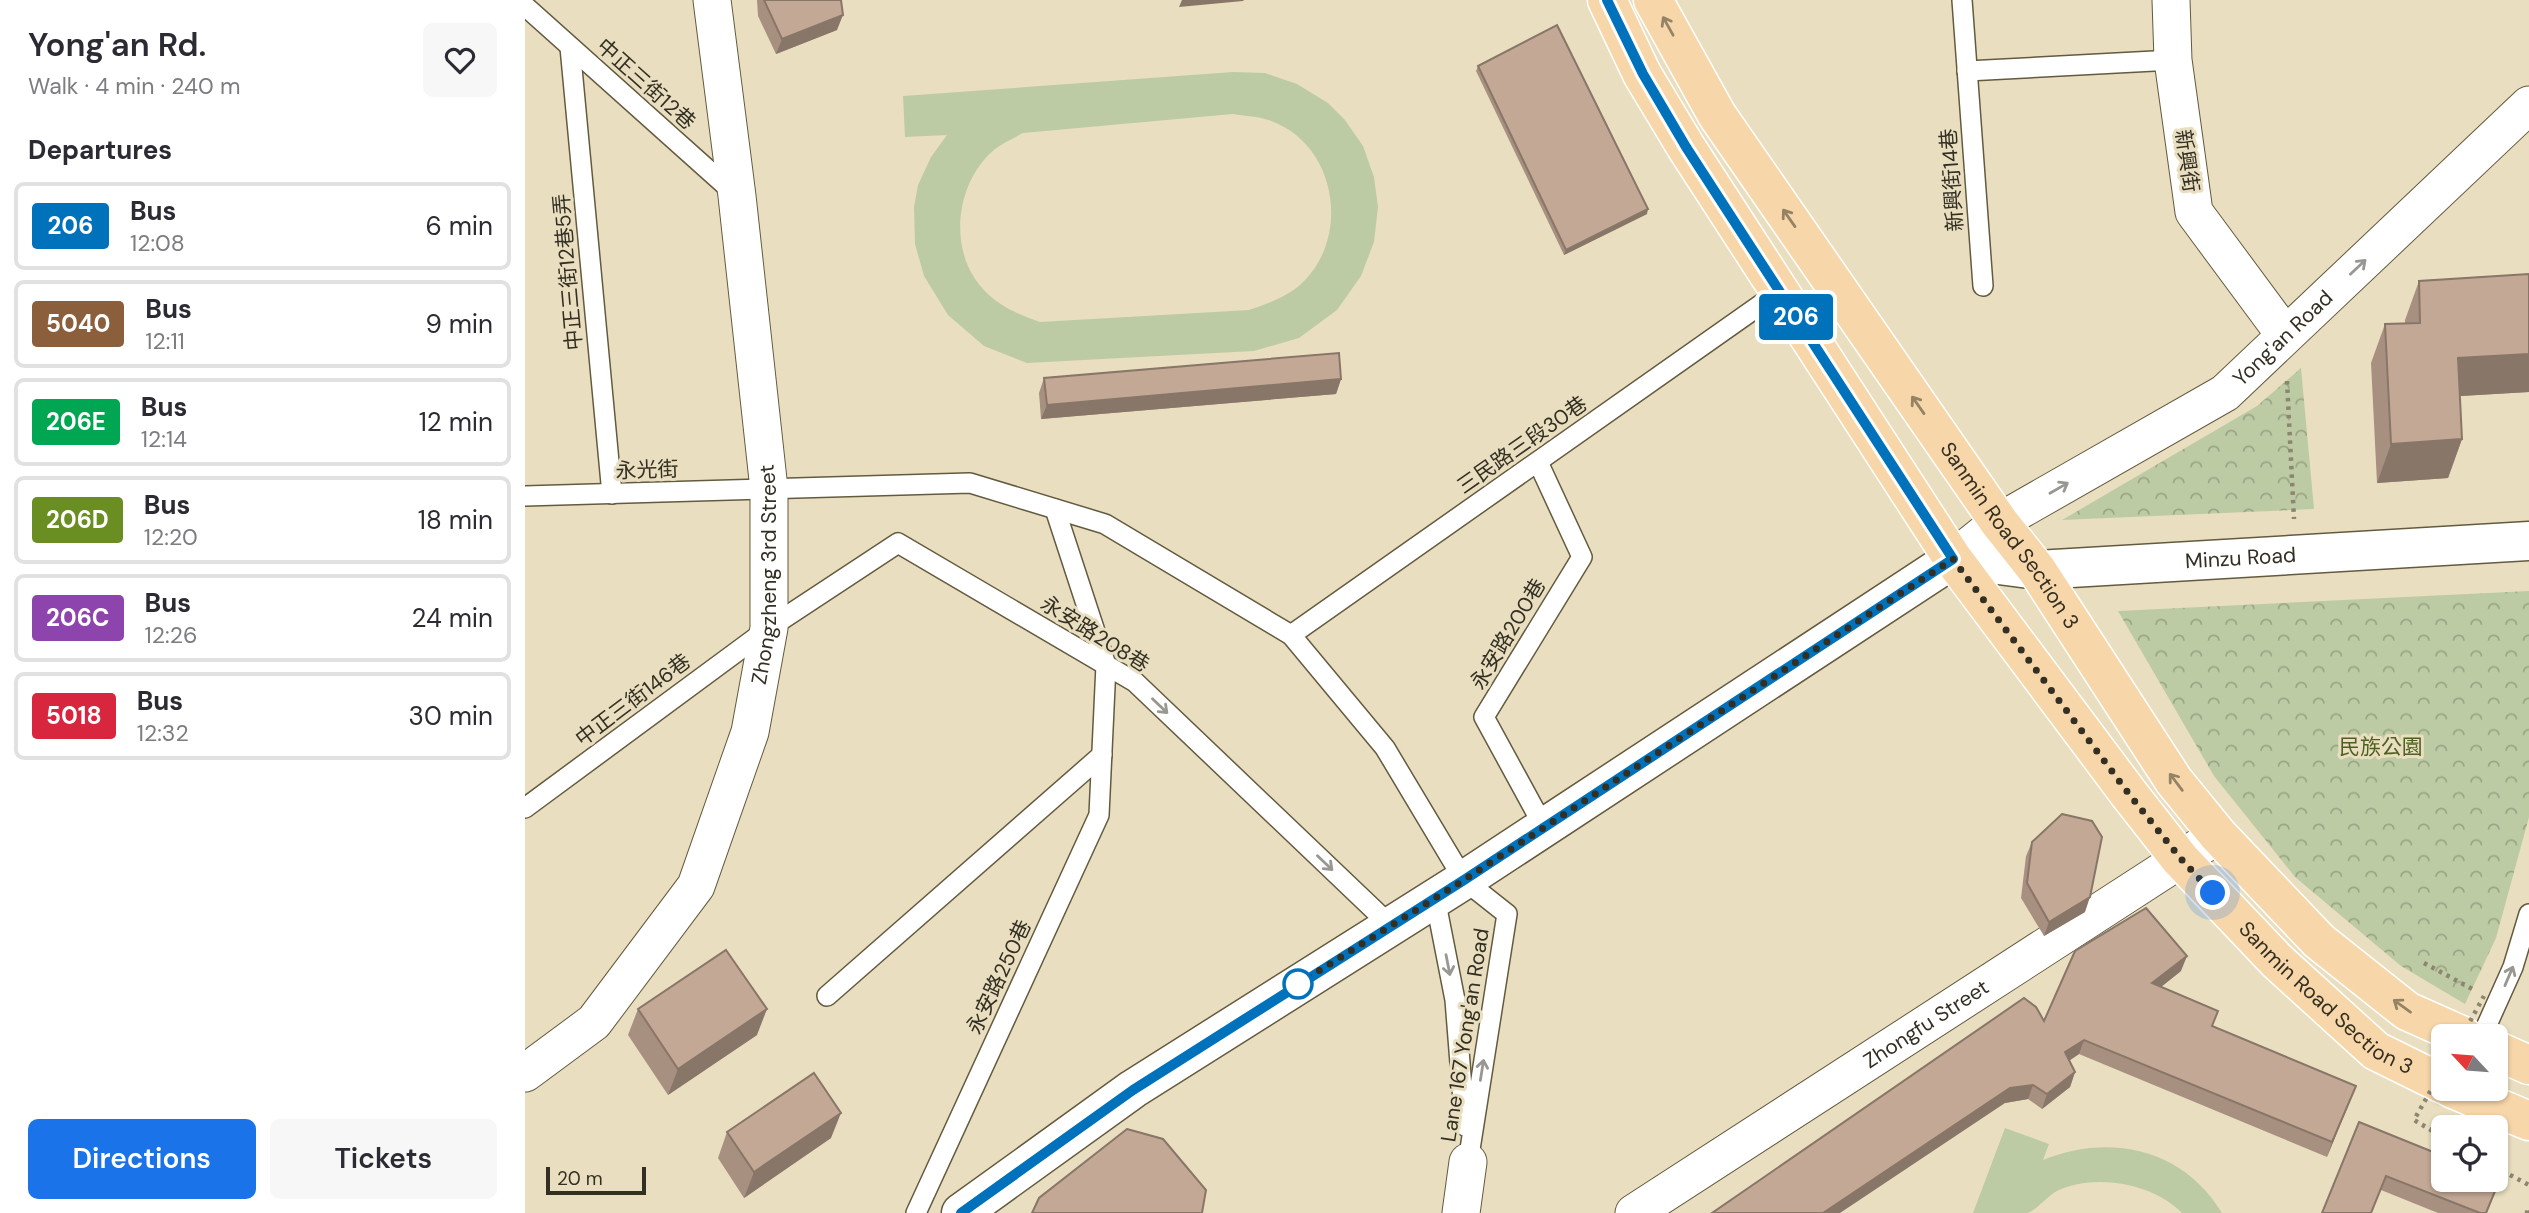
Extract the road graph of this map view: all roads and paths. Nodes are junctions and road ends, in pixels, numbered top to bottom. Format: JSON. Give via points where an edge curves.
{"nodes":[{"id":1,"x":712,"y":0,"type":"edge"},
{"id":2,"x":1607,"y":0,"type":"edge"},
{"id":3,"x":1653,"y":0,"type":"edge"},
{"id":4,"x":1962,"y":0,"type":"edge"},
{"id":5,"x":2171,"y":0,"type":"edge"},
{"id":6,"x":525,"y":6,"type":"edge"},
{"id":7,"x":570,"y":47,"type":"junction"},
{"id":8,"x":2173,"y":60,"type":"junction"},
{"id":9,"x":1967,"y":71,"type":"junction"},
{"id":10,"x":2529,"y":105,"type":"edge"},
{"id":11,"x":737,"y":196,"type":"junction"},
{"id":12,"x":1983,"y":286,"type":"dead end"},
{"id":13,"x":1780,"y":291,"type":"junction"},
{"id":14,"x":2285,"y":335,"type":"junction"},
{"id":15,"x":1538,"y":462,"type":"junction"},
{"id":16,"x":769,"y":489,"type":"junction"},
{"id":17,"x":612,"y":494,"type":"junction"},
{"id":18,"x":525,"y":496,"type":"edge"},
{"id":19,"x":1055,"y":509,"type":"junction"},
{"id":20,"x":1999,"y":522,"type":"junction"},
{"id":21,"x":2529,"y":541,"type":"edge"},
{"id":22,"x":2295,"y":555,"type":"junction"},
{"id":23,"x":1953,"y":559,"type":"junction"},
{"id":24,"x":2037,"y":570,"type":"junction"},
{"id":25,"x":769,"y":628,"type":"junction"},
{"id":26,"x":1291,"y":635,"type":"junction"},
{"id":27,"x":1106,"y":665,"type":"junction"},
{"id":28,"x":1102,"y":755,"type":"junction"},
{"id":29,"x":525,"y":808,"type":"edge"},
{"id":30,"x":1544,"y":827,"type":"junction"},
{"id":31,"x":2218,"y":835,"type":"junction"},
{"id":32,"x":2181,"y":859,"type":"junction"},
{"id":33,"x":1449,"y":889,"type":"junction"},
{"id":34,"x":2529,"y":914,"type":"edge"},
{"id":35,"x":1391,"y":926,"type":"junction"},
{"id":36,"x":2424,"y":963,"type":"dead end"},
{"id":37,"x":827,"y":996,"type":"dead end"},
{"id":38,"x":2436,"y":1024,"type":"edge"},
{"id":39,"x":2469,"y":1024,"type":"edge"},
{"id":40,"x":2487,"y":1024,"type":"edge"},
{"id":41,"x":2508,"y":1056,"type":"edge"},
{"id":42,"x":2529,"y":1065,"type":"edge"},
{"id":43,"x":525,"y":1073,"type":"edge"},
{"id":44,"x":2431,"y":1078,"type":"edge"},
{"id":45,"x":2431,"y":1090,"type":"edge"},
{"id":46,"x":2482,"y":1101,"type":"edge"},
{"id":47,"x":2529,"y":1121,"type":"edge"},
{"id":48,"x":2431,"y":1130,"type":"edge"},
{"id":49,"x":1468,"y":1162,"type":"junction"},
{"id":50,"x":2508,"y":1174,"type":"edge"},
{"id":51,"x":2529,"y":1185,"type":"edge"},
{"id":52,"x":2529,"y":1206,"type":"edge"},
{"id":53,"x":916,"y":1213,"type":"edge"},
{"id":54,"x":961,"y":1213,"type":"edge"},
{"id":55,"x":1461,"y":1213,"type":"edge"},
{"id":56,"x":1634,"y":1213,"type":"edge"},
{"id":57,"x":2527,"y":1213,"type":"edge"}],
"edges":[{"from":1,"to":11,"type":"street","name":"Zhongzheng 3rd Street"},
{"from":2,"to":13,"type":"main road","name":"Sanmin Road Section 3","via":[[1655,95]]},
{"from":20,"to":3,"type":"main road","name":"Sanmin Road Section 3","one_way":true,"via":[[1717,115]]},
{"from":4,"to":9,"type":"lane","name":"新興街14巷"},
{"from":5,"to":8,"type":"street","name":"新興街"},
{"from":6,"to":7,"type":"lane","name":"中正三街12巷"},
{"from":7,"to":11,"type":"lane","name":"中正三街12巷"},
{"from":7,"to":17,"type":"lane","name":"中正三街12巷5弄"},
{"from":8,"to":9,"type":"lane"},
{"from":8,"to":14,"type":"street","name":"新興街","via":[[2194,212]]},
{"from":9,"to":12,"type":"lane","name":"新興街14巷"},
{"from":14,"to":10,"type":"street","name":"Yong'an Road","one_way":true},
{"from":11,"to":16,"type":"street","name":"Zhongzheng 3rd Street"},
{"from":13,"to":15,"type":"lane","name":"三民路三段30巷"},
{"from":13,"to":23,"type":"main road","name":"Sanmin Road Section 3"},
{"from":20,"to":14,"type":"street","name":"Yong'an Road","one_way":true,"via":[[2225,393]]},
{"from":14,"to":22,"type":"path"},
{"from":15,"to":26,"type":"lane","name":"三民路三段30巷"},
{"from":15,"to":30,"type":"lane","name":"永安路200巷","via":[[1582,557],[1484,716]]},
{"from":16,"to":17,"type":"lane","name":"永光街"},
{"from":16,"to":19,"type":"lane","name":"永光街","via":[[970,483]]},
{"from":16,"to":25,"type":"street","name":"Zhongzheng 3rd Street"},
{"from":17,"to":18,"type":"lane","name":"永光街"},
{"from":19,"to":26,"type":"lane","name":"永光街","via":[[1105,524]]},
{"from":19,"to":27,"type":"lane","name":"永安路250巷"},
{"from":20,"to":23,"type":"street","name":"Yong'an Road"},
{"from":20,"to":24,"type":"main road","name":"Sanmin Road Section 3"},
{"from":21,"to":22,"type":"main road","name":"Minzu Road"},
{"from":22,"to":24,"type":"main road","name":"Minzu Road"},
{"from":23,"to":24,"type":"main road","name":"Minzu Road"},
{"from":23,"to":30,"type":"main road"},
{"from":23,"to":32,"type":"main road","name":"Sanmin Road Section 3"},
{"from":31,"to":24,"type":"main road","name":"Sanmin Road Section 3","one_way":true,"via":[[2174,781]]},
{"from":25,"to":27,"type":"lane","name":"永安路208巷","via":[[898,543]]},
{"from":25,"to":29,"type":"lane","name":"中正三街146巷"},
{"from":25,"to":43,"type":"street","name":"Zhongzheng 3rd Street","via":[[750,732],[696,886],[594,1022]]},
{"from":26,"to":33,"type":"lane","name":"永光街","via":[[1385,748]]},
{"from":27,"to":28,"type":"lane","name":"永安路250巷"},
{"from":27,"to":35,"type":"lane","name":"永安路208巷","one_way":true,"via":[[1135,682]]},
{"from":28,"to":37,"type":"lane"},
{"from":28,"to":53,"type":"lane","name":"永安路250巷","via":[[1099,815]]},
{"from":30,"to":33,"type":"main road"},
{"from":31,"to":32,"type":"street","name":"Zhongfu Street"},
{"from":38,"to":31,"type":"main road","name":"Sanmin Road Section 3","one_way":true,"via":[[2407,1011],[2319,941]]},
{"from":32,"to":44,"type":"main road","name":"Sanmin Road Section 3","via":[[2277,961],[2376,1051]]},
{"from":32,"to":56,"type":"street","name":"Zhongfu Street"},
{"from":33,"to":35,"type":"main road"},
{"from":33,"to":49,"type":"lane","name":"Lane 167 Yong'an Road","one_way":true},
{"from":49,"to":33,"type":"lane","name":"Lane 167 Yong'an Road","one_way":true,"via":[[1507,914]]},
{"from":40,"to":34,"type":"lane","one_way":true,"via":[[2513,967]]},
{"from":35,"to":54,"type":"main road","via":[[1133,1090]]},
{"from":36,"to":39,"type":"path","bridge":true,"via":[[2484,996]]},
{"from":41,"to":42,"type":"main road"},
{"from":45,"to":48,"type":"path","bridge":true,"via":[[2414,1120]]},
{"from":46,"to":47,"type":"main road"},
{"from":49,"to":55,"type":"street"},
{"from":50,"to":51,"type":"path"},
{"from":52,"to":57,"type":"path"}]}
